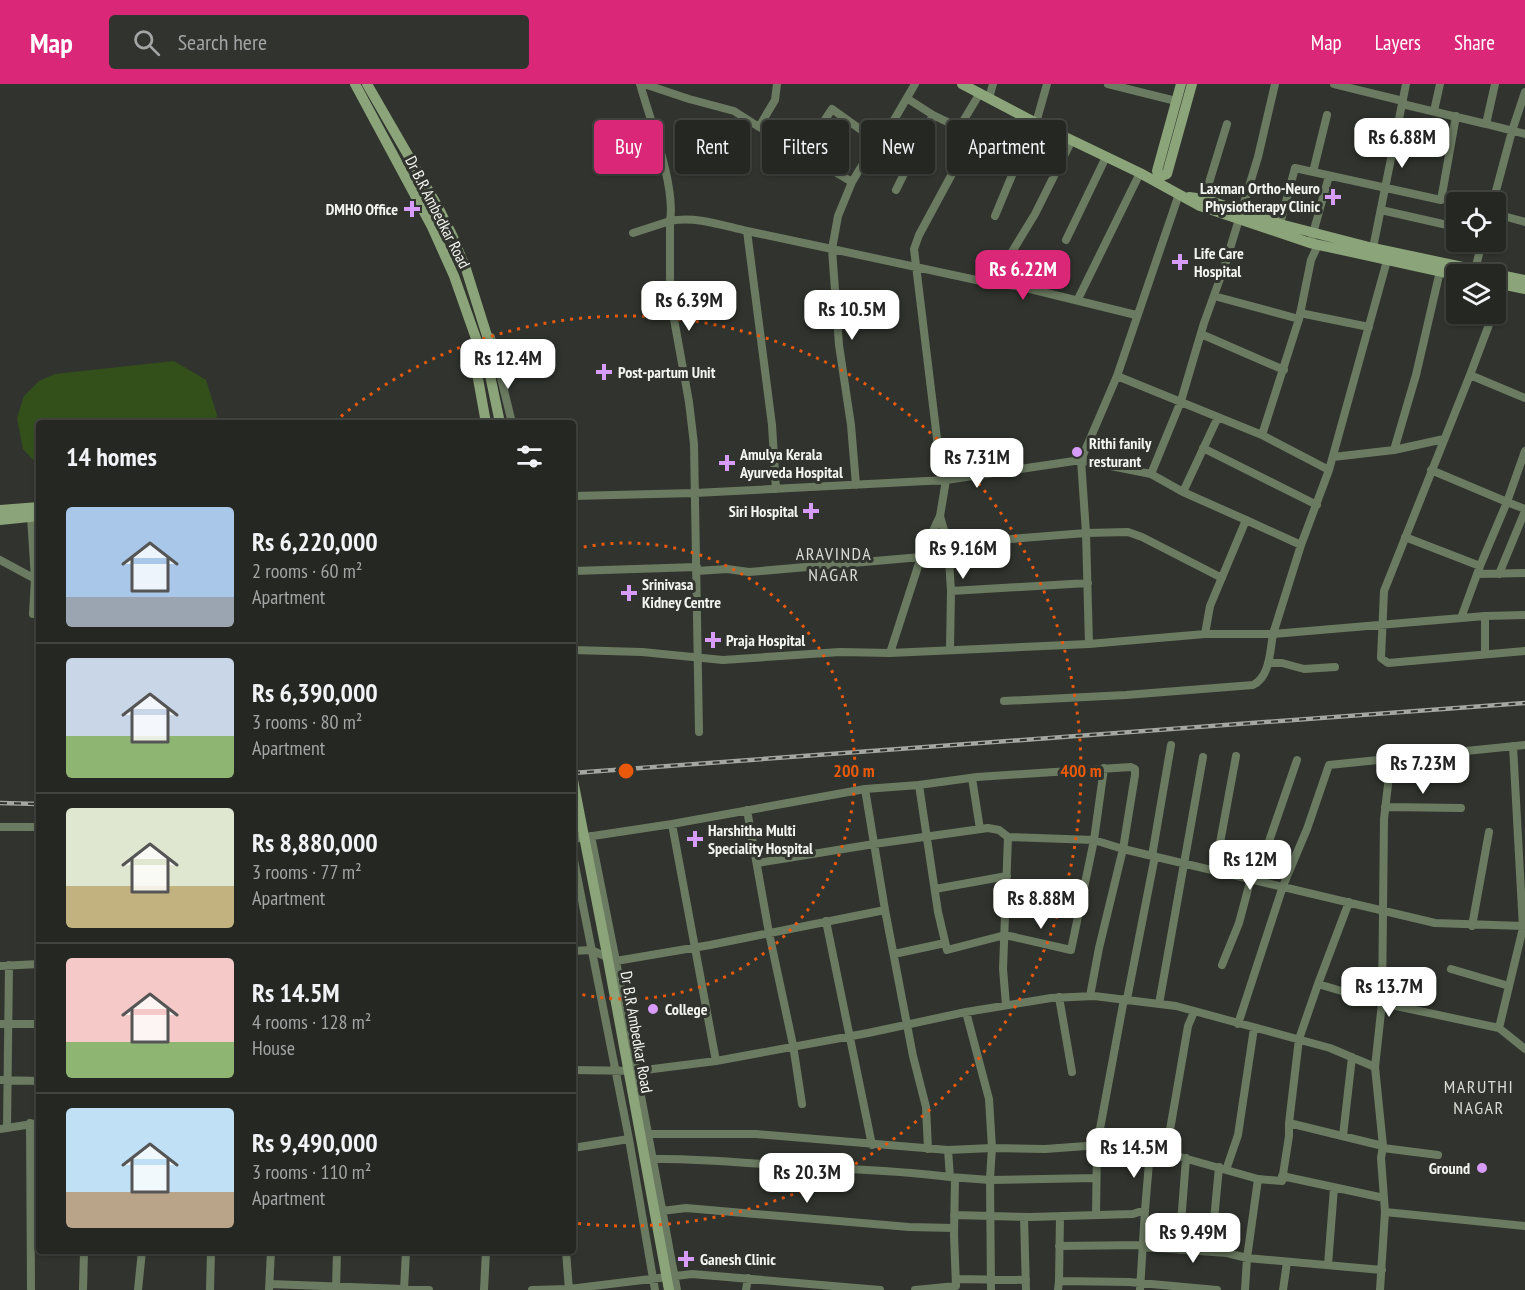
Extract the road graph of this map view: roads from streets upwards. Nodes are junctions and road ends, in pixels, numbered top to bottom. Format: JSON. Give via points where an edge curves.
{"nodes":[{"id":1,"x":355,"y":84,"type":"edge"},
{"id":2,"x":367,"y":84,"type":"edge"},
{"id":3,"x":642,"y":84,"type":"edge"},
{"id":4,"x":777,"y":84,"type":"edge"},
{"id":5,"x":915,"y":84,"type":"edge"},
{"id":6,"x":962,"y":84,"type":"edge"},
{"id":7,"x":993,"y":84,"type":"edge"},
{"id":8,"x":1047,"y":84,"type":"edge"},
{"id":9,"x":1108,"y":84,"type":"edge"},
{"id":10,"x":1181,"y":84,"type":"edge"},
{"id":11,"x":1192,"y":84,"type":"edge"},
{"id":12,"x":1275,"y":84,"type":"edge"},
{"id":13,"x":1334,"y":84,"type":"edge"},
{"id":14,"x":1406,"y":84,"type":"edge"},
{"id":15,"x":1440,"y":84,"type":"edge"},
{"id":16,"x":1495,"y":84,"type":"edge"},
{"id":17,"x":1345,"y":85,"type":"edge"},
{"id":18,"x":664,"y":87,"type":"edge"},
{"id":19,"x":1525,"y":92,"type":"edge"},
{"id":20,"x":984,"y":95,"type":"junction"},
{"id":21,"x":908,"y":99,"type":"junction"},
{"id":22,"x":1176,"y":101,"type":"junction"},
{"id":23,"x":1402,"y":102,"type":"junction"},
{"id":24,"x":1434,"y":111,"type":"junction"},
{"id":25,"x":933,"y":115,"type":"junction"},
{"id":26,"x":1327,"y":115,"type":"dead end"},
{"id":27,"x":1456,"y":116,"type":"junction"},
{"id":28,"x":825,"y":120,"type":"edge"},
{"id":29,"x":847,"y":120,"type":"edge"},
{"id":30,"x":893,"y":120,"type":"edge"},
{"id":31,"x":965,"y":120,"type":"edge"},
{"id":32,"x":1030,"y":120,"type":"edge"},
{"id":33,"x":1037,"y":120,"type":"edge"},
{"id":34,"x":947,"y":122,"type":"edge"},
{"id":35,"x":1227,"y":124,"type":"dead end"},
{"id":36,"x":1486,"y":124,"type":"junction"},
{"id":37,"x":759,"y":127,"type":"junction"},
{"id":38,"x":762,"y":128,"type":"edge"},
{"id":39,"x":1512,"y":131,"type":"junction"},
{"id":40,"x":1525,"y":134,"type":"edge"},
{"id":41,"x":1066,"y":137,"type":"edge"},
{"id":42,"x":1072,"y":140,"type":"junction"},
{"id":43,"x":1066,"y":151,"type":"edge"},
{"id":44,"x":1106,"y":157,"type":"junction"},
{"id":45,"x":861,"y":168,"type":"edge"},
{"id":46,"x":1312,"y":172,"type":"junction"},
{"id":47,"x":1140,"y":173,"type":"junction"},
{"id":48,"x":838,"y":174,"type":"edge"},
{"id":49,"x":952,"y":174,"type":"edge"},
{"id":50,"x":1013,"y":174,"type":"edge"},
{"id":51,"x":1054,"y":174,"type":"edge"},
{"id":52,"x":1329,"y":176,"type":"junction"},
{"id":53,"x":1158,"y":180,"type":"junction"},
{"id":54,"x":852,"y":182,"type":"junction"},
{"id":55,"x":1385,"y":188,"type":"junction"},
{"id":56,"x":896,"y":190,"type":"dead end"},
{"id":57,"x":1496,"y":192,"type":"edge"},
{"id":58,"x":1182,"y":195,"type":"junction"},
{"id":59,"x":1204,"y":199,"type":"junction"},
{"id":60,"x":1381,"y":210,"type":"junction"},
{"id":61,"x":996,"y":216,"type":"dead end"},
{"id":62,"x":1238,"y":216,"type":"junction"},
{"id":63,"x":1506,"y":217,"type":"edge"},
{"id":64,"x":670,"y":221,"type":"junction"},
{"id":65,"x":1525,"y":222,"type":"edge"},
{"id":66,"x":1280,"y":224,"type":"junction"},
{"id":67,"x":1446,"y":225,"type":"edge"},
{"id":68,"x":747,"y":231,"type":"junction"},
{"id":69,"x":633,"y":233,"type":"dead end"},
{"id":70,"x":1066,"y":240,"type":"dead end"},
{"id":71,"x":1314,"y":240,"type":"junction"},
{"id":72,"x":1373,"y":248,"type":"junction"},
{"id":73,"x":832,"y":249,"type":"junction"},
{"id":74,"x":1389,"y":256,"type":"junction"},
{"id":75,"x":915,"y":266,"type":"junction"},
{"id":76,"x":1446,"y":266,"type":"edge"},
{"id":77,"x":1440,"y":271,"type":"junction"},
{"id":78,"x":1446,"y":272,"type":"edge"},
{"id":79,"x":1506,"y":277,"type":"edge"},
{"id":80,"x":1525,"y":280,"type":"edge"},
{"id":81,"x":993,"y":283,"type":"junction"},
{"id":82,"x":1506,"y":285,"type":"edge"},
{"id":83,"x":1525,"y":289,"type":"edge"},
{"id":84,"x":1214,"y":296,"type":"junction"},
{"id":85,"x":1078,"y":299,"type":"junction"},
{"id":86,"x":1136,"y":315,"type":"junction"},
{"id":87,"x":1299,"y":316,"type":"junction"},
{"id":88,"x":1489,"y":324,"type":"edge"},
{"id":89,"x":1369,"y":327,"type":"junction"},
{"id":90,"x":1201,"y":334,"type":"junction"},
{"id":91,"x":482,"y":338,"type":"junction"},
{"id":92,"x":1284,"y":370,"type":"junction"},
{"id":93,"x":1470,"y":375,"type":"junction"},
{"id":94,"x":1117,"y":376,"type":"junction"},
{"id":95,"x":1525,"y":398,"type":"edge"},
{"id":96,"x":1181,"y":401,"type":"junction"},
{"id":97,"x":1218,"y":417,"type":"junction"},
{"id":98,"x":485,"y":420,"type":"edge"},
{"id":99,"x":499,"y":420,"type":"edge"},
{"id":100,"x":511,"y":420,"type":"edge"},
{"id":101,"x":1262,"y":435,"type":"junction"},
{"id":102,"x":1444,"y":439,"type":"junction"},
{"id":103,"x":1203,"y":448,"type":"junction"},
{"id":104,"x":1394,"y":450,"type":"junction"},
{"id":105,"x":1525,"y":451,"type":"edge"},
{"id":106,"x":1333,"y":457,"type":"junction"},
{"id":107,"x":1081,"y":460,"type":"junction"},
{"id":108,"x":1329,"y":470,"type":"junction"},
{"id":109,"x":1431,"y":470,"type":"junction"},
{"id":110,"x":1152,"y":474,"type":"junction"},
{"id":111,"x":1521,"y":476,"type":"edge"},
{"id":112,"x":944,"y":480,"type":"junction"},
{"id":113,"x":856,"y":485,"type":"junction"},
{"id":114,"x":776,"y":489,"type":"junction"},
{"id":115,"x":1183,"y":492,"type":"junction"},
{"id":116,"x":695,"y":493,"type":"junction"},
{"id":117,"x":576,"y":496,"type":"edge"},
{"id":118,"x":1507,"y":502,"type":"junction"},
{"id":119,"x":1317,"y":505,"type":"junction"},
{"id":120,"x":36,"y":507,"type":"edge"},
{"id":121,"x":0,"y":510,"type":"edge"},
{"id":122,"x":1525,"y":510,"type":"edge"},
{"id":123,"x":940,"y":516,"type":"junction"},
{"id":124,"x":35,"y":517,"type":"edge"},
{"id":125,"x":0,"y":520,"type":"edge"},
{"id":126,"x":1246,"y":520,"type":"junction"},
{"id":127,"x":1086,"y":533,"type":"junction"},
{"id":128,"x":1405,"y":537,"type":"junction"},
{"id":129,"x":948,"y":544,"type":"junction"},
{"id":130,"x":1301,"y":545,"type":"junction"},
{"id":131,"x":36,"y":548,"type":"edge"},
{"id":132,"x":921,"y":557,"type":"junction"},
{"id":133,"x":0,"y":560,"type":"edge"},
{"id":134,"x":697,"y":569,"type":"junction"},
{"id":135,"x":576,"y":570,"type":"edge"},
{"id":136,"x":1479,"y":570,"type":"junction"},
{"id":137,"x":1525,"y":573,"type":"edge"},
{"id":138,"x":1499,"y":574,"type":"junction"},
{"id":139,"x":1222,"y":578,"type":"junction"},
{"id":140,"x":36,"y":579,"type":"edge"},
{"id":141,"x":1088,"y":583,"type":"junction"},
{"id":142,"x":36,"y":588,"type":"edge"},
{"id":143,"x":951,"y":591,"type":"junction"},
{"id":144,"x":33,"y":614,"type":"dead end"},
{"id":145,"x":1525,"y":615,"type":"edge"},
{"id":146,"x":1485,"y":616,"type":"junction"},
{"id":147,"x":1461,"y":618,"type":"junction"},
{"id":148,"x":1382,"y":624,"type":"junction"},
{"id":149,"x":1205,"y":634,"type":"junction"},
{"id":150,"x":1273,"y":634,"type":"junction"},
{"id":151,"x":1089,"y":644,"type":"junction"},
{"id":152,"x":950,"y":649,"type":"junction"},
{"id":153,"x":576,"y":650,"type":"edge"},
{"id":154,"x":1525,"y":651,"type":"edge"},
{"id":155,"x":890,"y":653,"type":"junction"},
{"id":156,"x":1485,"y":654,"type":"junction"},
{"id":157,"x":698,"y":658,"type":"junction"},
{"id":158,"x":1268,"y":663,"type":"junction"},
{"id":159,"x":1335,"y":667,"type":"dead end"},
{"id":160,"x":1004,"y":701,"type":"dead end"},
{"id":161,"x":699,"y":732,"type":"dead end"},
{"id":162,"x":1171,"y":745,"type":"dead end"},
{"id":163,"x":1525,"y":745,"type":"edge"},
{"id":164,"x":1513,"y":746,"type":"junction"},
{"id":165,"x":1236,"y":756,"type":"dead end"},
{"id":166,"x":1203,"y":758,"type":"dead end"},
{"id":167,"x":1391,"y":759,"type":"junction"},
{"id":168,"x":1297,"y":760,"type":"dead end"},
{"id":169,"x":1104,"y":768,"type":"junction"},
{"id":170,"x":972,"y":777,"type":"junction"},
{"id":171,"x":919,"y":785,"type":"junction"},
{"id":172,"x":865,"y":789,"type":"junction"},
{"id":173,"x":576,"y":795,"type":"edge"},
{"id":174,"x":1521,"y":805,"type":"edge"},
{"id":175,"x":1385,"y":807,"type":"junction"},
{"id":176,"x":1461,"y":808,"type":"dead end"},
{"id":177,"x":747,"y":810,"type":"junction"},
{"id":178,"x":672,"y":824,"type":"junction"},
{"id":179,"x":0,"y":827,"type":"edge"},
{"id":180,"x":36,"y":827,"type":"edge"},
{"id":181,"x":980,"y":829,"type":"junction"},
{"id":182,"x":1490,"y":832,"type":"dead end"},
{"id":183,"x":591,"y":836,"type":"junction"},
{"id":184,"x":926,"y":836,"type":"junction"},
{"id":185,"x":1008,"y":837,"type":"junction"},
{"id":186,"x":576,"y":838,"type":"edge"},
{"id":187,"x":1094,"y":840,"type":"junction"},
{"id":188,"x":874,"y":844,"type":"junction"},
{"id":189,"x":1123,"y":849,"type":"junction"},
{"id":190,"x":1153,"y":856,"type":"junction"},
{"id":191,"x":1183,"y":862,"type":"junction"},
{"id":192,"x":1522,"y":862,"type":"edge"},
{"id":193,"x":757,"y":863,"type":"junction"},
{"id":194,"x":1215,"y":870,"type":"junction"},
{"id":195,"x":576,"y":871,"type":"edge"},
{"id":196,"x":1007,"y":876,"type":"junction"},
{"id":197,"x":1254,"y":879,"type":"junction"},
{"id":198,"x":1283,"y":886,"type":"junction"},
{"id":199,"x":935,"y":889,"type":"junction"},
{"id":200,"x":1349,"y":902,"type":"junction"},
{"id":201,"x":885,"y":910,"type":"junction"},
{"id":202,"x":1382,"y":910,"type":"junction"},
{"id":203,"x":826,"y":921,"type":"junction"},
{"id":204,"x":1472,"y":926,"type":"junction"},
{"id":205,"x":1523,"y":928,"type":"edge"},
{"id":206,"x":769,"y":933,"type":"junction"},
{"id":207,"x":1005,"y":935,"type":"junction"},
{"id":208,"x":945,"y":943,"type":"junction"},
{"id":209,"x":695,"y":947,"type":"junction"},
{"id":210,"x":591,"y":950,"type":"junction"},
{"id":211,"x":576,"y":951,"type":"edge"},
{"id":212,"x":894,"y":954,"type":"junction"},
{"id":213,"x":616,"y":961,"type":"junction"},
{"id":214,"x":36,"y":964,"type":"edge"},
{"id":215,"x":1222,"y":965,"type":"dead end"},
{"id":216,"x":4,"y":966,"type":"edge"},
{"id":217,"x":1451,"y":969,"type":"dead end"},
{"id":218,"x":1318,"y":984,"type":"junction"},
{"id":219,"x":1509,"y":986,"type":"junction"},
{"id":220,"x":1090,"y":996,"type":"junction"},
{"id":221,"x":1059,"y":997,"type":"junction"},
{"id":222,"x":1125,"y":999,"type":"junction"},
{"id":223,"x":1382,"y":1003,"type":"junction"},
{"id":224,"x":1158,"y":1004,"type":"junction"},
{"id":225,"x":1006,"y":1005,"type":"junction"},
{"id":226,"x":966,"y":1012,"type":"junction"},
{"id":227,"x":1194,"y":1012,"type":"junction"},
{"id":228,"x":4,"y":1024,"type":"edge"},
{"id":229,"x":36,"y":1024,"type":"edge"},
{"id":230,"x":1238,"y":1024,"type":"junction"},
{"id":231,"x":907,"y":1025,"type":"junction"},
{"id":232,"x":1254,"y":1028,"type":"junction"},
{"id":233,"x":1499,"y":1028,"type":"junction"},
{"id":234,"x":849,"y":1036,"type":"junction"},
{"id":235,"x":1299,"y":1039,"type":"junction"},
{"id":236,"x":793,"y":1045,"type":"junction"},
{"id":237,"x":1525,"y":1049,"type":"edge"},
{"id":238,"x":1352,"y":1058,"type":"junction"},
{"id":239,"x":716,"y":1061,"type":"junction"},
{"id":240,"x":1375,"y":1067,"type":"junction"},
{"id":241,"x":576,"y":1070,"type":"edge"},
{"id":242,"x":616,"y":1070,"type":"junction"},
{"id":243,"x":637,"y":1071,"type":"junction"},
{"id":244,"x":1072,"y":1072,"type":"dead end"},
{"id":245,"x":3,"y":1080,"type":"edge"},
{"id":246,"x":36,"y":1081,"type":"edge"},
{"id":247,"x":802,"y":1104,"type":"dead end"},
{"id":248,"x":35,"y":1123,"type":"edge"},
{"id":249,"x":1289,"y":1123,"type":"junction"},
{"id":250,"x":3,"y":1129,"type":"edge"},
{"id":251,"x":649,"y":1134,"type":"junction"},
{"id":252,"x":1343,"y":1136,"type":"junction"},
{"id":253,"x":629,"y":1139,"type":"junction"},
{"id":254,"x":872,"y":1145,"type":"junction"},
{"id":255,"x":1097,"y":1145,"type":"junction"},
{"id":256,"x":1383,"y":1147,"type":"junction"},
{"id":257,"x":576,"y":1148,"type":"edge"},
{"id":258,"x":992,"y":1148,"type":"junction"},
{"id":259,"x":928,"y":1149,"type":"junction"},
{"id":260,"x":948,"y":1150,"type":"junction"},
{"id":261,"x":1150,"y":1150,"type":"junction"},
{"id":262,"x":1166,"y":1153,"type":"junction"},
{"id":263,"x":1438,"y":1155,"type":"dead end"},
{"id":264,"x":1186,"y":1158,"type":"junction"},
{"id":265,"x":653,"y":1159,"type":"junction"},
{"id":266,"x":1222,"y":1168,"type":"junction"},
{"id":267,"x":1282,"y":1176,"type":"junction"},
{"id":268,"x":952,"y":1178,"type":"junction"},
{"id":269,"x":1096,"y":1178,"type":"junction"},
{"id":270,"x":1258,"y":1179,"type":"junction"},
{"id":271,"x":990,"y":1180,"type":"junction"},
{"id":272,"x":1334,"y":1188,"type":"junction"},
{"id":273,"x":1384,"y":1198,"type":"junction"},
{"id":274,"x":1145,"y":1210,"type":"junction"},
{"id":275,"x":662,"y":1211,"type":"junction"},
{"id":276,"x":1385,"y":1212,"type":"junction"},
{"id":277,"x":954,"y":1215,"type":"junction"},
{"id":278,"x":1096,"y":1215,"type":"junction"},
{"id":279,"x":990,"y":1217,"type":"junction"},
{"id":280,"x":1060,"y":1217,"type":"junction"},
{"id":281,"x":1024,"y":1218,"type":"junction"},
{"id":282,"x":1525,"y":1226,"type":"edge"},
{"id":283,"x":954,"y":1228,"type":"junction"},
{"id":284,"x":1059,"y":1246,"type":"junction"},
{"id":285,"x":1143,"y":1246,"type":"junction"},
{"id":286,"x":1179,"y":1250,"type":"junction"},
{"id":287,"x":1210,"y":1252,"type":"junction"},
{"id":288,"x":84,"y":1254,"type":"edge"},
{"id":289,"x":142,"y":1254,"type":"edge"},
{"id":290,"x":211,"y":1254,"type":"edge"},
{"id":291,"x":271,"y":1254,"type":"edge"},
{"id":292,"x":337,"y":1254,"type":"edge"},
{"id":293,"x":406,"y":1254,"type":"edge"},
{"id":294,"x":486,"y":1254,"type":"edge"},
{"id":295,"x":567,"y":1254,"type":"edge"},
{"id":296,"x":1247,"y":1258,"type":"junction"},
{"id":297,"x":1287,"y":1262,"type":"junction"},
{"id":298,"x":1328,"y":1265,"type":"junction"},
{"id":299,"x":1382,"y":1270,"type":"junction"},
{"id":300,"x":674,"y":1276,"type":"junction"},
{"id":301,"x":748,"y":1278,"type":"junction"},
{"id":302,"x":653,"y":1279,"type":"junction"},
{"id":303,"x":956,"y":1279,"type":"junction"},
{"id":304,"x":991,"y":1279,"type":"junction"},
{"id":305,"x":1026,"y":1280,"type":"junction"},
{"id":306,"x":1059,"y":1285,"type":"edge"},
{"id":307,"x":269,"y":1287,"type":"edge"},
{"id":308,"x":818,"y":1287,"type":"edge"},
{"id":309,"x":1140,"y":1287,"type":"edge"},
{"id":310,"x":337,"y":1288,"type":"edge"},
{"id":311,"x":569,"y":1289,"type":"edge"},
{"id":312,"x":31,"y":1290,"type":"edge"},
{"id":313,"x":83,"y":1290,"type":"edge"},
{"id":314,"x":138,"y":1290,"type":"edge"},
{"id":315,"x":210,"y":1290,"type":"edge"},
{"id":316,"x":404,"y":1290,"type":"edge"},
{"id":317,"x":429,"y":1290,"type":"edge"},
{"id":318,"x":484,"y":1290,"type":"edge"},
{"id":319,"x":532,"y":1290,"type":"edge"},
{"id":320,"x":655,"y":1290,"type":"edge"},
{"id":321,"x":669,"y":1290,"type":"edge"},
{"id":322,"x":677,"y":1290,"type":"edge"},
{"id":323,"x":746,"y":1290,"type":"edge"},
{"id":324,"x":880,"y":1290,"type":"edge"},
{"id":325,"x":915,"y":1290,"type":"edge"},
{"id":326,"x":991,"y":1290,"type":"edge"},
{"id":327,"x":1026,"y":1290,"type":"edge"},
{"id":328,"x":1217,"y":1290,"type":"edge"},
{"id":329,"x":1245,"y":1290,"type":"edge"},
{"id":330,"x":1283,"y":1290,"type":"edge"},
{"id":331,"x":1380,"y":1290,"type":"edge"}],
"edges":[{"from":1,"to":91,"type":"street","name":"Dr B.R Ambedkar Road","via":[[432,227]]},
{"from":2,"to":91,"type":"street","name":"Dr B.R Ambedkar Road","via":[[445,219],[466,269]]},
{"from":3,"to":18,"type":"street"},
{"from":3,"to":64,"type":"street","via":[[663,162]]},
{"from":4,"to":37,"type":"street","via":[[775,100]]},
{"from":5,"to":21,"type":"street"},
{"from":6,"to":20,"type":"street"},
{"from":7,"to":20,"type":"street"},
{"from":8,"to":33,"type":"street"},
{"from":9,"to":22,"type":"street"},
{"from":10,"to":22,"type":"street"},
{"from":11,"to":53,"type":"street","via":[[1167,174]]},
{"from":12,"to":62,"type":"street","via":[[1258,157]]},
{"from":13,"to":17,"type":"street"},
{"from":14,"to":23,"type":"street"},
{"from":15,"to":24,"type":"street"},
{"from":16,"to":36,"type":"street"},
{"from":17,"to":23,"type":"street"},
{"from":18,"to":37,"type":"street","via":[[689,99],[734,111]]},
{"from":19,"to":39,"type":"street"},
{"from":20,"to":31,"type":"street"},
{"from":20,"to":32,"type":"street"},
{"from":21,"to":25,"type":"street"},
{"from":21,"to":30,"type":"street"},
{"from":22,"to":53,"type":"street"},
{"from":23,"to":24,"type":"street"},
{"from":23,"to":55,"type":"street"},
{"from":24,"to":27,"type":"street"},
{"from":25,"to":34,"type":"street"},
{"from":25,"to":56,"type":"street"},
{"from":26,"to":46,"type":"street"},
{"from":27,"to":36,"type":"street"},
{"from":27,"to":55,"type":"street","via":[[1441,200]]},
{"from":28,"to":29,"type":"street","via":[[832,109]]},
{"from":35,"to":59,"type":"street"},
{"from":36,"to":39,"type":"street"},
{"from":37,"to":38,"type":"street"},
{"from":39,"to":40,"type":"street"},
{"from":39,"to":57,"type":"street"},
{"from":41,"to":42,"type":"street"},
{"from":42,"to":43,"type":"street"},
{"from":42,"to":44,"type":"street"},
{"from":44,"to":47,"type":"street"},
{"from":44,"to":70,"type":"street"},
{"from":45,"to":54,"type":"street"},
{"from":46,"to":52,"type":"street"},
{"from":46,"to":66,"type":"street","via":[[1294,169]]},
{"from":47,"to":53,"type":"street"},
{"from":47,"to":85,"type":"street"},
{"from":48,"to":54,"type":"street"},
{"from":49,"to":75,"type":"street","via":[[919,236],[914,249]]},
{"from":50,"to":61,"type":"street"},
{"from":51,"to":81,"type":"street"},
{"from":52,"to":55,"type":"street"},
{"from":52,"to":71,"type":"street"},
{"from":53,"to":58,"type":"street"},
{"from":54,"to":73,"type":"street","via":[[838,216]]},
{"from":55,"to":60,"type":"street"},
{"from":58,"to":59,"type":"street"},
{"from":58,"to":62,"type":"street","via":[[1200,206]]},
{"from":58,"to":86,"type":"street"},
{"from":59,"to":62,"type":"street"},
{"from":60,"to":67,"type":"street"},
{"from":60,"to":72,"type":"street"},
{"from":62,"to":66,"type":"street"},
{"from":62,"to":71,"type":"street"},
{"from":62,"to":84,"type":"street"},
{"from":63,"to":65,"type":"street"},
{"from":64,"to":68,"type":"street","via":[[694,219]]},
{"from":64,"to":69,"type":"street"},
{"from":64,"to":116,"type":"street","via":[[670,297],[689,402]]},
{"from":66,"to":71,"type":"street"},
{"from":68,"to":73,"type":"street"},
{"from":68,"to":114,"type":"street","via":[[772,425]]},
{"from":71,"to":72,"type":"street"},
{"from":71,"to":74,"type":"street"},
{"from":71,"to":87,"type":"street"},
{"from":72,"to":74,"type":"street"},
{"from":73,"to":75,"type":"street"},
{"from":73,"to":113,"type":"street"},
{"from":74,"to":76,"type":"street"},
{"from":74,"to":77,"type":"street"},
{"from":74,"to":89,"type":"street"},
{"from":75,"to":81,"type":"street"},
{"from":75,"to":112,"type":"street"},
{"from":77,"to":78,"type":"street"},
{"from":77,"to":104,"type":"street"},
{"from":79,"to":80,"type":"street"},
{"from":81,"to":85,"type":"street"},
{"from":82,"to":83,"type":"street"},
{"from":84,"to":87,"type":"street"},
{"from":84,"to":90,"type":"street"},
{"from":85,"to":86,"type":"street"},
{"from":86,"to":94,"type":"street"},
{"from":87,"to":89,"type":"street"},
{"from":87,"to":92,"type":"street"},
{"from":88,"to":93,"type":"street"},
{"from":89,"to":106,"type":"street"},
{"from":90,"to":92,"type":"street"},
{"from":90,"to":96,"type":"street"},
{"from":91,"to":98,"type":"street","via":[[473,351]]},
{"from":91,"to":99,"type":"street","name":"Dr B.R Ambedkar Road","via":[[489,344],[487,359]]},
{"from":91,"to":100,"type":"street","via":[[491,337]]},
{"from":92,"to":101,"type":"street"},
{"from":93,"to":95,"type":"street"},
{"from":93,"to":102,"type":"street"},
{"from":94,"to":96,"type":"street"},
{"from":94,"to":107,"type":"street"},
{"from":96,"to":97,"type":"street"},
{"from":96,"to":110,"type":"street"},
{"from":97,"to":101,"type":"street"},
{"from":97,"to":103,"type":"street"},
{"from":101,"to":108,"type":"street"},
{"from":102,"to":104,"type":"street"},
{"from":102,"to":109,"type":"street"},
{"from":103,"to":115,"type":"street"},
{"from":103,"to":119,"type":"street"},
{"from":104,"to":106,"type":"street"},
{"from":105,"to":111,"type":"street"},
{"from":106,"to":108,"type":"street"},
{"from":107,"to":110,"type":"street"},
{"from":107,"to":112,"type":"street"},
{"from":107,"to":127,"type":"street"},
{"from":108,"to":119,"type":"street"},
{"from":109,"to":118,"type":"street"},
{"from":109,"to":128,"type":"street"},
{"from":110,"to":115,"type":"street"},
{"from":111,"to":118,"type":"street"},
{"from":112,"to":113,"type":"street"},
{"from":112,"to":123,"type":"street"},
{"from":113,"to":114,"type":"street"},
{"from":114,"to":116,"type":"street"},
{"from":115,"to":126,"type":"street"},
{"from":116,"to":117,"type":"street"},
{"from":116,"to":134,"type":"street"},
{"from":118,"to":122,"type":"street"},
{"from":118,"to":136,"type":"street"},
{"from":119,"to":130,"type":"street"},
{"from":120,"to":121,"type":"street"},
{"from":122,"to":138,"type":"street"},
{"from":123,"to":129,"type":"street"},
{"from":123,"to":132,"type":"street"},
{"from":124,"to":125,"type":"street"},
{"from":124,"to":131,"type":"street"},
{"from":126,"to":130,"type":"street"},
{"from":126,"to":139,"type":"street"},
{"from":127,"to":129,"type":"street"},
{"from":127,"to":139,"type":"street","via":[[1128,532]]},
{"from":127,"to":141,"type":"street"},
{"from":128,"to":136,"type":"street"},
{"from":128,"to":148,"type":"street","via":[[1384,591]]},
{"from":129,"to":143,"type":"street"},
{"from":130,"to":150,"type":"street"},
{"from":132,"to":134,"type":"street","via":[[749,572]]},
{"from":132,"to":155,"type":"street"},
{"from":133,"to":140,"type":"street"},
{"from":134,"to":135,"type":"street"},
{"from":134,"to":157,"type":"street"},
{"from":136,"to":138,"type":"street"},
{"from":136,"to":147,"type":"street"},
{"from":137,"to":138,"type":"street"},
{"from":139,"to":149,"type":"street","via":[[1210,606]]},
{"from":141,"to":143,"type":"street"},
{"from":141,"to":151,"type":"street"},
{"from":142,"to":144,"type":"street"},
{"from":143,"to":152,"type":"street"},
{"from":145,"to":146,"type":"street"},
{"from":146,"to":147,"type":"street"},
{"from":146,"to":156,"type":"street"},
{"from":147,"to":148,"type":"street"},
{"from":148,"to":150,"type":"street"},
{"from":148,"to":156,"type":"street","via":[[1381,655],[1386,663]]},
{"from":149,"to":150,"type":"street"},
{"from":149,"to":151,"type":"street"},
{"from":150,"to":158,"type":"street"},
{"from":151,"to":152,"type":"street"},
{"from":152,"to":155,"type":"street"},
{"from":153,"to":157,"type":"street"},
{"from":154,"to":156,"type":"street"},
{"from":155,"to":157,"type":"street"},
{"from":157,"to":161,"type":"street"},
{"from":158,"to":159,"type":"street","via":[[1304,669]]},
{"from":158,"to":160,"type":"street","via":[[1261,680],[1250,686]]},
{"from":162,"to":190,"type":"street"},
{"from":163,"to":164,"type":"street"},
{"from":164,"to":167,"type":"street"},
{"from":164,"to":174,"type":"street"},
{"from":165,"to":194,"type":"street"},
{"from":166,"to":191,"type":"street"},
{"from":167,"to":175,"type":"street"},
{"from":167,"to":198,"type":"street","via":[[1329,765]]},
{"from":168,"to":197,"type":"street"},
{"from":169,"to":170,"type":"street"},
{"from":169,"to":187,"type":"street"},
{"from":169,"to":189,"type":"street","via":[[1135,769]]},
{"from":170,"to":171,"type":"street"},
{"from":170,"to":181,"type":"street"},
{"from":171,"to":172,"type":"street"},
{"from":171,"to":184,"type":"street"},
{"from":172,"to":177,"type":"street"},
{"from":172,"to":188,"type":"street"},
{"from":173,"to":321,"type":"street","name":"Dr B.R Ambedkar Road"},
{"from":174,"to":192,"type":"street"},
{"from":175,"to":176,"type":"street"},
{"from":175,"to":202,"type":"street"},
{"from":177,"to":178,"type":"street"},
{"from":177,"to":193,"type":"street"},
{"from":178,"to":183,"type":"street"},
{"from":178,"to":209,"type":"street"},
{"from":179,"to":180,"type":"street"},
{"from":181,"to":184,"type":"street"},
{"from":181,"to":185,"type":"street","via":[[999,830]]},
{"from":182,"to":204,"type":"street"},
{"from":183,"to":186,"type":"street"},
{"from":183,"to":213,"type":"street"},
{"from":184,"to":188,"type":"street"},
{"from":184,"to":199,"type":"street"},
{"from":185,"to":187,"type":"street"},
{"from":185,"to":196,"type":"street"},
{"from":187,"to":189,"type":"street"},
{"from":187,"to":207,"type":"street","via":[[1071,950]]},
{"from":188,"to":193,"type":"street"},
{"from":188,"to":201,"type":"street"},
{"from":189,"to":190,"type":"street"},
{"from":189,"to":220,"type":"street"},
{"from":190,"to":191,"type":"street"},
{"from":190,"to":222,"type":"street"},
{"from":191,"to":194,"type":"street"},
{"from":191,"to":224,"type":"street"},
{"from":192,"to":205,"type":"street"},
{"from":193,"to":206,"type":"street"},
{"from":194,"to":197,"type":"street"},
{"from":195,"to":210,"type":"street"},
{"from":196,"to":199,"type":"street"},
{"from":196,"to":207,"type":"street"},
{"from":197,"to":198,"type":"street"},
{"from":197,"to":215,"type":"street"},
{"from":198,"to":200,"type":"street"},
{"from":198,"to":230,"type":"street"},
{"from":199,"to":208,"type":"street"},
{"from":200,"to":202,"type":"street"},
{"from":200,"to":218,"type":"street"},
{"from":201,"to":203,"type":"street"},
{"from":201,"to":212,"type":"street"},
{"from":202,"to":204,"type":"street","via":[[1443,925]]},
{"from":202,"to":223,"type":"street"},
{"from":203,"to":206,"type":"street"},
{"from":203,"to":234,"type":"street"},
{"from":204,"to":205,"type":"street"},
{"from":205,"to":219,"type":"street"},
{"from":206,"to":209,"type":"street"},
{"from":206,"to":236,"type":"street"},
{"from":207,"to":208,"type":"street","via":[[947,950]]},
{"from":207,"to":225,"type":"street"},
{"from":208,"to":212,"type":"street"},
{"from":209,"to":213,"type":"street"},
{"from":209,"to":239,"type":"street"},
{"from":210,"to":211,"type":"street"},
{"from":210,"to":213,"type":"street"},
{"from":210,"to":242,"type":"street"},
{"from":212,"to":231,"type":"street"},
{"from":213,"to":243,"type":"street"},
{"from":214,"to":216,"type":"street"},
{"from":216,"to":228,"type":"street"},
{"from":217,"to":219,"type":"street"},
{"from":218,"to":223,"type":"street"},
{"from":218,"to":235,"type":"street"},
{"from":219,"to":233,"type":"street"},
{"from":220,"to":221,"type":"street"},
{"from":220,"to":222,"type":"street"},
{"from":221,"to":225,"type":"street"},
{"from":221,"to":244,"type":"street"},
{"from":222,"to":224,"type":"street"},
{"from":222,"to":255,"type":"street"},
{"from":223,"to":233,"type":"street"},
{"from":223,"to":240,"type":"street"},
{"from":224,"to":227,"type":"street"},
{"from":225,"to":226,"type":"street"},
{"from":226,"to":231,"type":"street"},
{"from":226,"to":258,"type":"street","via":[[988,1099]]},
{"from":227,"to":230,"type":"street"},
{"from":227,"to":262,"type":"street","via":[[1188,1026]]},
{"from":228,"to":229,"type":"street"},
{"from":228,"to":245,"type":"street"},
{"from":230,"to":232,"type":"street"},
{"from":231,"to":234,"type":"street"},
{"from":231,"to":259,"type":"street","via":[[926,1107]]},
{"from":232,"to":235,"type":"street"},
{"from":232,"to":266,"type":"street","via":[[1238,1135]]},
{"from":233,"to":237,"type":"street"},
{"from":234,"to":236,"type":"street"},
{"from":234,"to":254,"type":"street"},
{"from":235,"to":238,"type":"street"},
{"from":235,"to":249,"type":"street"},
{"from":236,"to":239,"type":"street"},
{"from":236,"to":247,"type":"street"},
{"from":238,"to":240,"type":"street"},
{"from":238,"to":252,"type":"street"},
{"from":239,"to":243,"type":"street"},
{"from":240,"to":256,"type":"street"},
{"from":241,"to":242,"type":"street"},
{"from":242,"to":243,"type":"street"},
{"from":242,"to":253,"type":"street"},
{"from":243,"to":251,"type":"street"},
{"from":245,"to":246,"type":"street"},
{"from":245,"to":250,"type":"street"},
{"from":248,"to":250,"type":"street"},
{"from":248,"to":312,"type":"street"},
{"from":249,"to":252,"type":"street"},
{"from":249,"to":267,"type":"street"},
{"from":251,"to":254,"type":"street","via":[[756,1134]]},
{"from":251,"to":265,"type":"street"},
{"from":252,"to":256,"type":"street"},
{"from":253,"to":257,"type":"street"},
{"from":253,"to":302,"type":"street"},
{"from":254,"to":259,"type":"street"},
{"from":255,"to":258,"type":"street"},
{"from":255,"to":261,"type":"street"},
{"from":255,"to":269,"type":"street"},
{"from":256,"to":263,"type":"street"},
{"from":256,"to":273,"type":"street"},
{"from":258,"to":260,"type":"street"},
{"from":258,"to":271,"type":"street"},
{"from":259,"to":260,"type":"street"},
{"from":260,"to":268,"type":"street"},
{"from":261,"to":262,"type":"street"},
{"from":261,"to":274,"type":"street"},
{"from":262,"to":264,"type":"street"},
{"from":264,"to":266,"type":"street"},
{"from":264,"to":286,"type":"street"},
{"from":265,"to":268,"type":"street","via":[[694,1158]]},
{"from":265,"to":275,"type":"street"},
{"from":266,"to":270,"type":"street"},
{"from":266,"to":287,"type":"street"},
{"from":267,"to":270,"type":"street","via":[[1282,1181]]},
{"from":267,"to":272,"type":"street"},
{"from":268,"to":271,"type":"street"},
{"from":268,"to":277,"type":"street"},
{"from":269,"to":271,"type":"street"},
{"from":269,"to":278,"type":"street"},
{"from":270,"to":296,"type":"street"},
{"from":271,"to":279,"type":"street"},
{"from":272,"to":273,"type":"street"},
{"from":272,"to":298,"type":"street"},
{"from":273,"to":276,"type":"street"},
{"from":274,"to":278,"type":"street"},
{"from":274,"to":285,"type":"street"},
{"from":275,"to":283,"type":"street","via":[[686,1208]]},
{"from":275,"to":300,"type":"street"},
{"from":276,"to":282,"type":"street"},
{"from":276,"to":299,"type":"street"},
{"from":277,"to":279,"type":"street"},
{"from":277,"to":283,"type":"street"},
{"from":278,"to":280,"type":"street"},
{"from":279,"to":281,"type":"street"},
{"from":279,"to":304,"type":"street"},
{"from":280,"to":281,"type":"street"},
{"from":280,"to":284,"type":"street"},
{"from":281,"to":305,"type":"street"},
{"from":283,"to":303,"type":"street"},
{"from":284,"to":285,"type":"street"},
{"from":284,"to":306,"type":"street"},
{"from":285,"to":286,"type":"street"},
{"from":285,"to":309,"type":"street"},
{"from":286,"to":287,"type":"street"},
{"from":287,"to":296,"type":"street"},
{"from":288,"to":313,"type":"street"},
{"from":289,"to":314,"type":"street"},
{"from":290,"to":315,"type":"street"},
{"from":291,"to":307,"type":"street"},
{"from":292,"to":310,"type":"street"},
{"from":293,"to":316,"type":"street"},
{"from":294,"to":318,"type":"street"},
{"from":295,"to":311,"type":"street"},
{"from":296,"to":297,"type":"street"},
{"from":296,"to":329,"type":"street"},
{"from":297,"to":298,"type":"street"},
{"from":297,"to":330,"type":"street"},
{"from":298,"to":299,"type":"street"},
{"from":299,"to":331,"type":"street"},
{"from":300,"to":301,"type":"street"},
{"from":300,"to":302,"type":"street"},
{"from":300,"to":322,"type":"street"},
{"from":301,"to":308,"type":"street"},
{"from":301,"to":323,"type":"street"},
{"from":302,"to":311,"type":"street"},
{"from":302,"to":320,"type":"street"},
{"from":303,"to":304,"type":"street"},
{"from":303,"to":325,"type":"street","via":[[956,1286]]},
{"from":304,"to":305,"type":"street"},
{"from":304,"to":326,"type":"street"},
{"from":305,"to":327,"type":"street"},
{"from":306,"to":309,"type":"street"},
{"from":307,"to":310,"type":"street"},
{"from":308,"to":324,"type":"street"},
{"from":309,"to":328,"type":"street"},
{"from":310,"to":316,"type":"street"},
{"from":311,"to":319,"type":"street"},
{"from":316,"to":317,"type":"street"}]}
